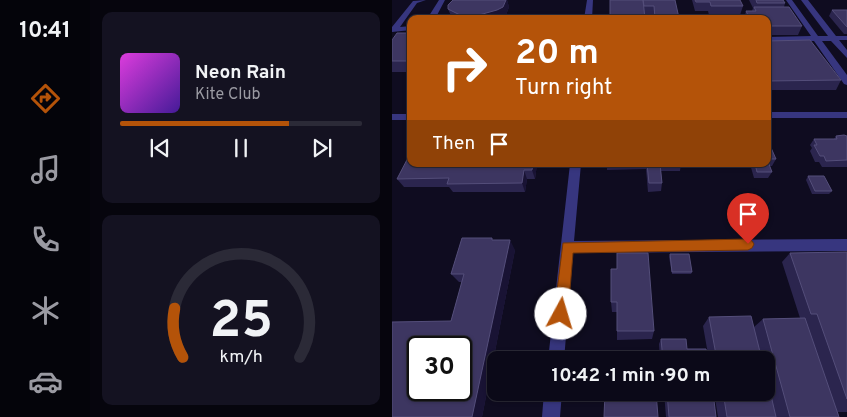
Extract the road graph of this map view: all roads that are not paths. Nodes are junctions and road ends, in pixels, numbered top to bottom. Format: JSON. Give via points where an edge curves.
{"nodes":[{"id":1,"x":423,"y":0,"type":"edge"},
{"id":2,"x":442,"y":0,"type":"edge"},
{"id":3,"x":590,"y":0,"type":"edge"},
{"id":4,"x":789,"y":0,"type":"edge"},
{"id":5,"x":804,"y":0,"type":"edge"},
{"id":6,"x":434,"y":15,"type":"edge"},
{"id":7,"x":588,"y":15,"type":"edge"},
{"id":8,"x":407,"y":28,"type":"edge"},
{"id":9,"x":393,"y":30,"type":"edge"},
{"id":10,"x":846,"y":38,"type":"edge"},
{"id":11,"x":771,"y":39,"type":"edge"},
{"id":12,"x":818,"y":41,"type":"junction"},
{"id":13,"x":835,"y":41,"type":"junction"},
{"id":14,"x":846,"y":56,"type":"edge"},
{"id":15,"x":846,"y":82,"type":"edge"},
{"id":16,"x":846,"y":114,"type":"edge"},
{"id":17,"x":771,"y":115,"type":"edge"},
{"id":18,"x":407,"y":116,"type":"edge"},
{"id":19,"x":392,"y":117,"type":"edge"},
{"id":20,"x":575,"y":167,"type":"edge"},
{"id":21,"x":846,"y":245,"type":"edge"},
{"id":22,"x":567,"y":247,"type":"junction"},
{"id":23,"x":557,"y":351,"type":"edge"},
{"id":24,"x":552,"y":401,"type":"edge"},
{"id":25,"x":551,"y":417,"type":"edge"}],
"edges":[{"from":1,"to":9,"type":"street","via":[[415,2]]},
{"from":2,"to":6,"type":"street"},
{"from":3,"to":7,"type":"street"},
{"from":4,"to":12,"type":"street"},
{"from":5,"to":13,"type":"street"},
{"from":8,"to":9,"type":"street"},
{"from":10,"to":13,"type":"street"},
{"from":11,"to":12,"type":"street"},
{"from":12,"to":13,"type":"street"},
{"from":12,"to":15,"type":"street"},
{"from":13,"to":14,"type":"street"},
{"from":16,"to":17,"type":"street"},
{"from":18,"to":19,"type":"street"},
{"from":20,"to":22,"type":"street"},
{"from":21,"to":22,"type":"street"},
{"from":22,"to":23,"type":"street"},
{"from":24,"to":25,"type":"street"}]}
